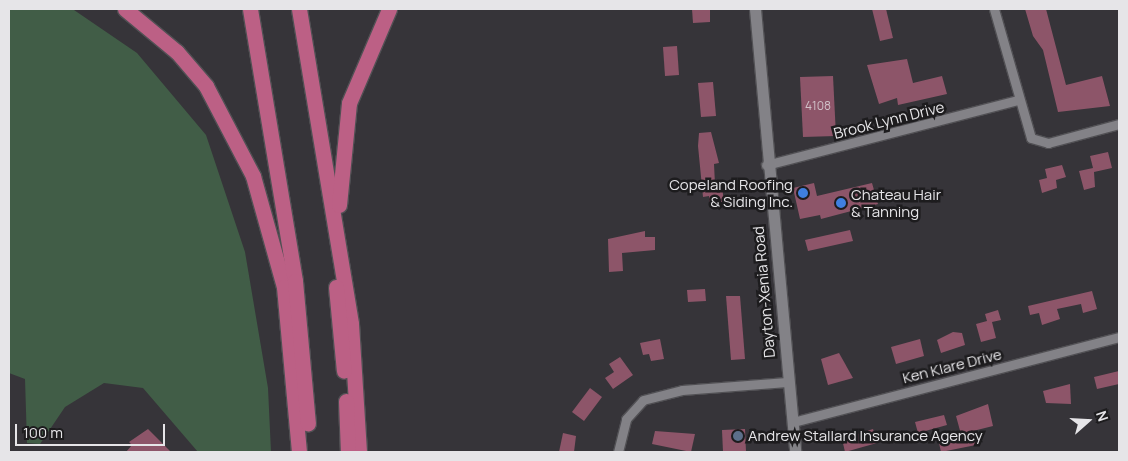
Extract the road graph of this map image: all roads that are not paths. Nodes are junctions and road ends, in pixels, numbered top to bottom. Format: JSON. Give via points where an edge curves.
{"nodes":[{"id":1,"x":125,"y":9,"type":"edge"},
{"id":2,"x":250,"y":9,"type":"edge"},
{"id":3,"x":290,"y":9,"type":"edge"},
{"id":4,"x":299,"y":9,"type":"edge"},
{"id":5,"x":390,"y":9,"type":"edge"},
{"id":6,"x":756,"y":9,"type":"edge"},
{"id":7,"x":994,"y":9,"type":"edge"},
{"id":8,"x":1017,"y":100,"type":"junction"},
{"id":9,"x":1119,"y":124,"type":"edge"},
{"id":10,"x":766,"y":165,"type":"junction"},
{"id":11,"x":336,"y":229,"type":"junction"},
{"id":12,"x":1119,"y":337,"type":"edge"},
{"id":13,"x":788,"y":382,"type":"junction"},
{"id":14,"x":793,"y":422,"type":"junction"},
{"id":15,"x":299,"y":452,"type":"edge"},
{"id":16,"x":309,"y":452,"type":"edge"},
{"id":17,"x":348,"y":452,"type":"edge"},
{"id":18,"x":358,"y":452,"type":"edge"},
{"id":19,"x":618,"y":452,"type":"edge"},
{"id":20,"x":795,"y":452,"type":"edge"}],
"edges":[{"from":1,"to":15,"type":"highway","via":[[177,52],[201,80],[254,176],[284,286]]},
{"from":2,"to":16,"type":"highway","via":[[295,280]]},
{"from":3,"to":17,"type":"highway","via":[[336,280]]},
{"from":4,"to":11,"type":"highway"},
{"from":5,"to":11,"type":"highway","via":[[350,103]]},
{"from":6,"to":10,"type":"main road","name":"Dayton-Xenia Road"},
{"from":7,"to":8,"type":"street"},
{"from":8,"to":9,"type":"street","via":[[1027,134],[1048,143]]},
{"from":8,"to":10,"type":"street","name":"Brook Lynn Drive"},
{"from":10,"to":13,"type":"main road","name":"Dayton-Xenia Road"},
{"from":11,"to":18,"type":"highway","via":[[351,324]]},
{"from":12,"to":14,"type":"street","name":"Ken Klare Drive"},
{"from":13,"to":14,"type":"main road","name":"Dayton-Xenia Road"},
{"from":13,"to":19,"type":"street","via":[[682,390],[644,400],[626,419]]},
{"from":14,"to":20,"type":"main road","name":"Dayton-Xenia Road"}]}
